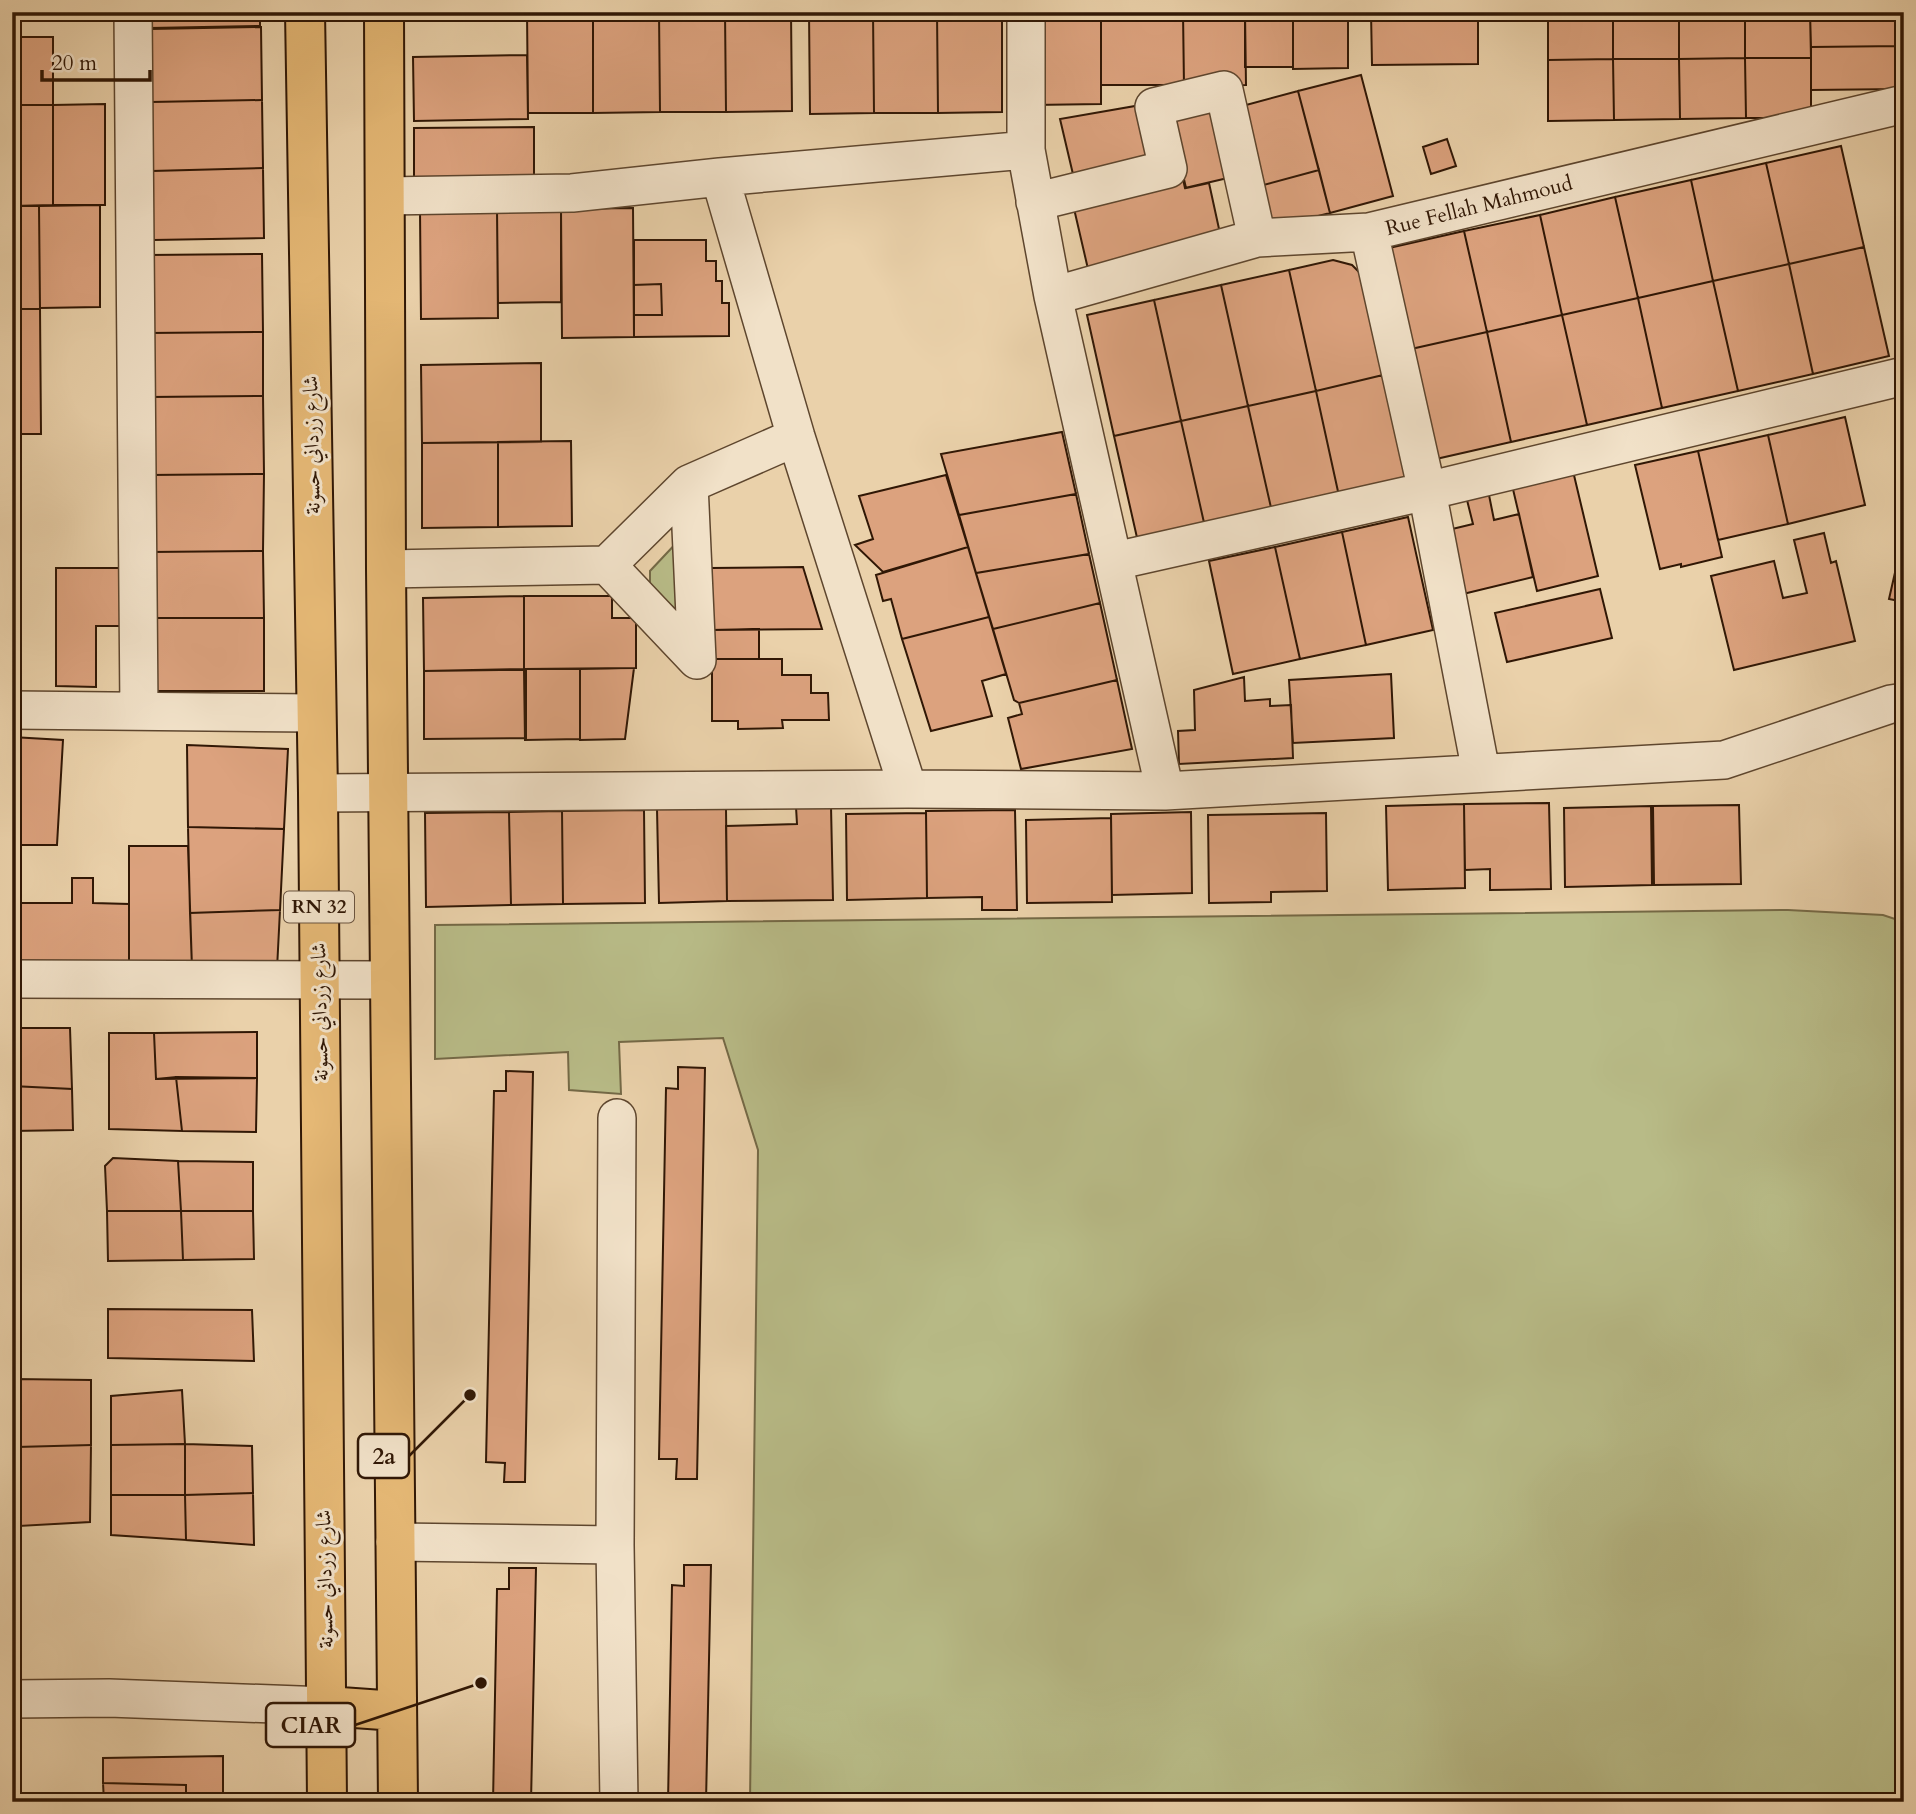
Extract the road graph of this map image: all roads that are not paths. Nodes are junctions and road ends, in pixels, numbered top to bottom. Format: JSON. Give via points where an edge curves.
{"nodes":[{"id":1,"x":133,"y":12,"type":"edge"},
{"id":2,"x":305,"y":12,"type":"edge"},
{"id":3,"x":384,"y":12,"type":"edge"},
{"id":4,"x":1026,"y":12,"type":"edge"},
{"id":5,"x":1904,"y":104,"type":"edge"},
{"id":6,"x":1026,"y":150,"type":"junction"},
{"id":7,"x":720,"y":177,"type":"junction"},
{"id":8,"x":385,"y":196,"type":"junction"},
{"id":9,"x":1035,"y":202,"type":"junction"},
{"id":10,"x":1369,"y":232,"type":"junction"},
{"id":11,"x":1257,"y":238,"type":"junction"},
{"id":12,"x":1053,"y":296,"type":"junction"},
{"id":13,"x":1904,"y":376,"type":"edge"},
{"id":14,"x":796,"y":437,"type":"junction"},
{"id":15,"x":689,"y":484,"type":"junction"},
{"id":16,"x":1427,"y":491,"type":"junction"},
{"id":17,"x":1115,"y":561,"type":"junction"},
{"id":18,"x":607,"y":565,"type":"junction"},
{"id":19,"x":386,"y":569,"type":"junction"},
{"id":20,"x":1904,"y":702,"type":"edge"},
{"id":21,"x":12,"y":710,"type":"edge"},
{"id":22,"x":139,"y":710,"type":"junction"},
{"id":23,"x":316,"y":713,"type":"junction"},
{"id":24,"x":1481,"y":772,"type":"junction"},
{"id":25,"x":908,"y":789,"type":"junction"},
{"id":26,"x":1166,"y":791,"type":"junction"},
{"id":27,"x":318,"y":793,"type":"junction"},
{"id":28,"x":388,"y":793,"type":"junction"},
{"id":29,"x":12,"y":979,"type":"edge"},
{"id":30,"x":390,"y":980,"type":"junction"},
{"id":31,"x":320,"y":981,"type":"junction"},
{"id":32,"x":617,"y":1118,"type":"dead end"},
{"id":33,"x":395,"y":1542,"type":"junction"},
{"id":34,"x":615,"y":1545,"type":"junction"},
{"id":35,"x":12,"y":1699,"type":"edge"},
{"id":36,"x":326,"y":1706,"type":"junction"},
{"id":37,"x":397,"y":1711,"type":"junction"},
{"id":38,"x":327,"y":1802,"type":"edge"},
{"id":39,"x":398,"y":1802,"type":"edge"},
{"id":40,"x":619,"y":1802,"type":"edge"}],
"edges":[{"from":1,"to":22,"type":"street"},
{"from":2,"to":23,"type":"main road","name":"شارع زرداني حسونة","number":"RN 32"},
{"from":3,"to":8,"type":"main road"},
{"from":4,"to":6,"type":"street"},
{"from":5,"to":10,"type":"street","name":"Rue Fellah Mahmoud"},
{"from":6,"to":7,"type":"street"},
{"from":6,"to":9,"type":"street"},
{"from":7,"to":8,"type":"street","via":[[572,193]]},
{"from":7,"to":14,"type":"street"},
{"from":8,"to":19,"type":"main road"},
{"from":9,"to":11,"type":"street","via":[[1168,169],[1154,107],[1224,90]]},
{"from":9,"to":12,"type":"street"},
{"from":10,"to":11,"type":"street","name":"Rue Fellah Mahmoud"},
{"from":10,"to":16,"type":"street"},
{"from":11,"to":12,"type":"street","name":"Rue Fellah Mahmoud"},
{"from":12,"to":17,"type":"street"},
{"from":13,"to":16,"type":"street"},
{"from":14,"to":15,"type":"street"},
{"from":14,"to":25,"type":"street"},
{"from":15,"to":18,"type":"street"},
{"from":15,"to":18,"type":"street","via":[[697,660]]},
{"from":16,"to":17,"type":"street"},
{"from":16,"to":24,"type":"street"},
{"from":17,"to":26,"type":"street"},
{"from":18,"to":19,"type":"street"},
{"from":19,"to":28,"type":"main road"},
{"from":20,"to":24,"type":"street","via":[[1724,760]]},
{"from":21,"to":22,"type":"street"},
{"from":22,"to":23,"type":"street"},
{"from":23,"to":27,"type":"main road","name":"شارع زرداني حسونة","number":"RN 32"},
{"from":24,"to":26,"type":"street"},
{"from":25,"to":26,"type":"street"},
{"from":25,"to":28,"type":"street"},
{"from":27,"to":28,"type":"street"},
{"from":27,"to":31,"type":"main road","name":"شارع زرداني حسونة","number":"RN 32"},
{"from":28,"to":30,"type":"main road"},
{"from":29,"to":31,"type":"street"},
{"from":30,"to":31,"type":"street"},
{"from":30,"to":33,"type":"main road"},
{"from":31,"to":36,"type":"main road","name":"شارع زرداني حسونة","number":"RN 32"},
{"from":32,"to":34,"type":"street"},
{"from":33,"to":34,"type":"street"},
{"from":33,"to":37,"type":"main road"},
{"from":34,"to":40,"type":"street"},
{"from":35,"to":36,"type":"street"},
{"from":36,"to":37,"type":"main road"},
{"from":36,"to":38,"type":"main road","name":"شارع زرداني حسونة","number":"RN 32"},
{"from":37,"to":39,"type":"main road"}]}
